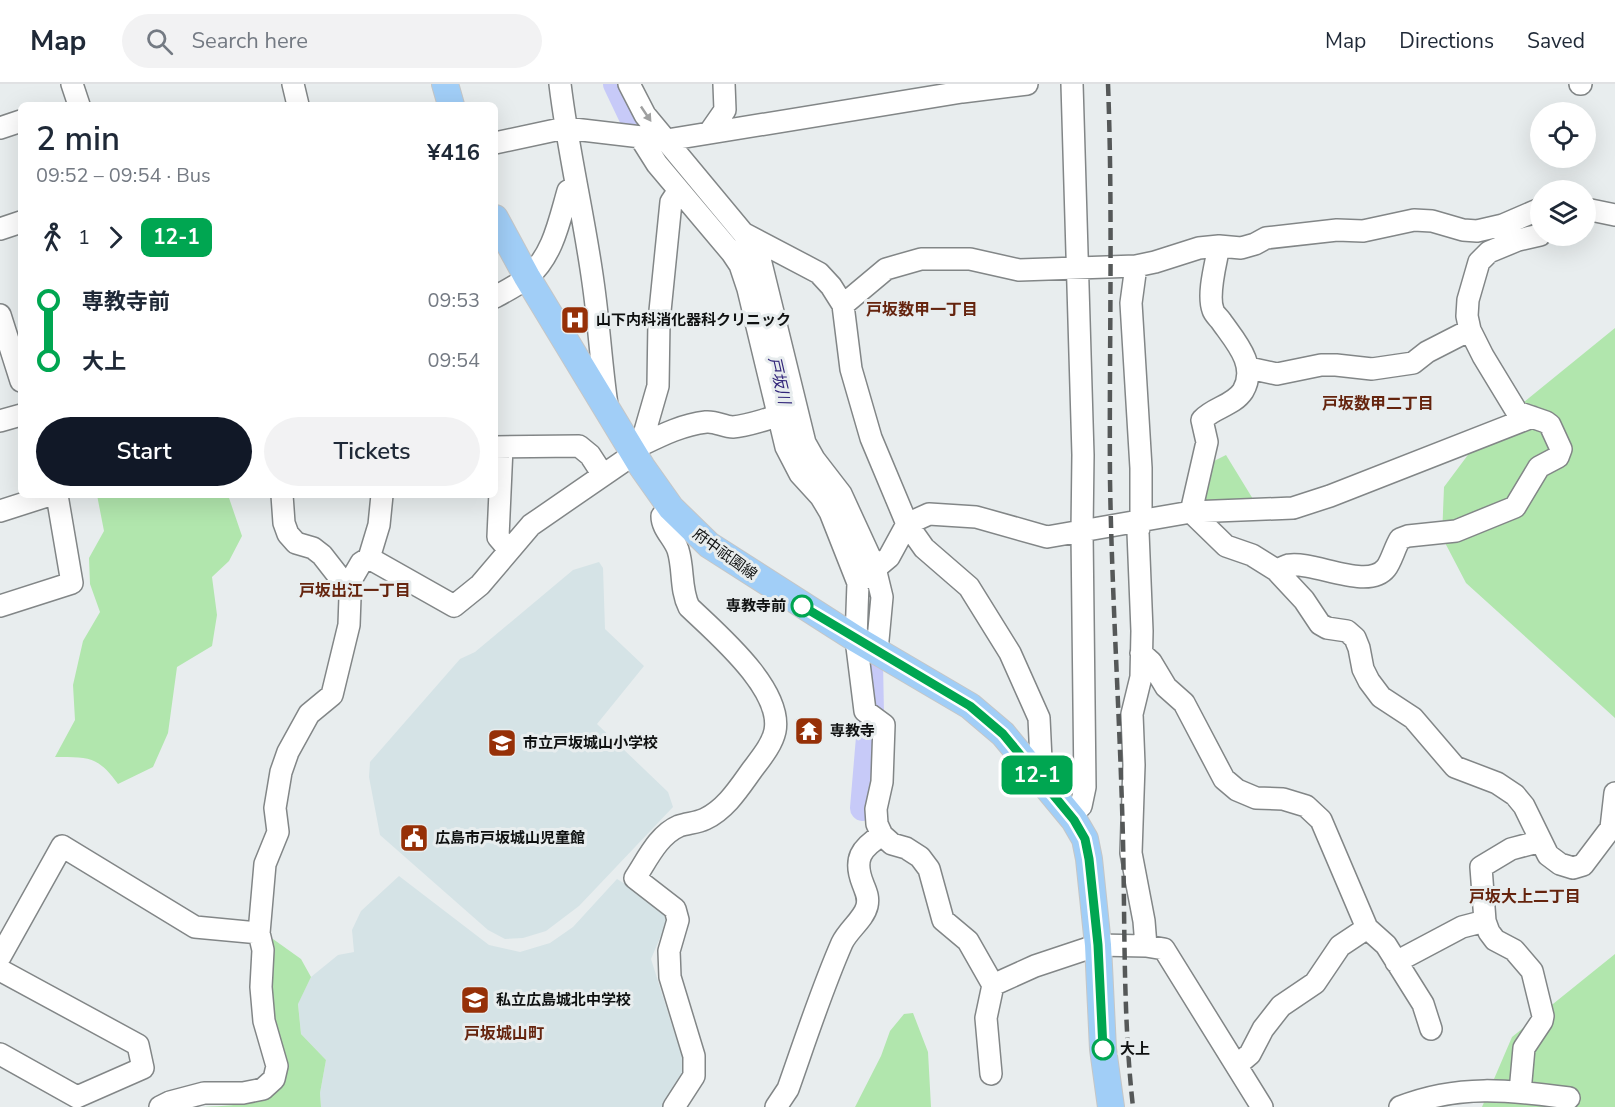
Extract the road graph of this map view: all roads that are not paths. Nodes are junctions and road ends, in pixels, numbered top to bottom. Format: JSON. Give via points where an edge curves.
{"nodes":[{"id":1,"x":293,"y":84,"type":"edge"},
{"id":2,"x":445,"y":84,"type":"edge"},
{"id":3,"x":560,"y":84,"type":"edge"},
{"id":4,"x":629,"y":84,"type":"edge"},
{"id":5,"x":724,"y":84,"type":"edge"},
{"id":6,"x":1027,"y":84,"type":"edge"},
{"id":7,"x":1072,"y":84,"type":"edge"},
{"id":8,"x":959,"y":88,"type":"edge"},
{"id":9,"x":297,"y":102,"type":"edge"},
{"id":10,"x":450,"y":102,"type":"edge"},
{"id":11,"x":18,"y":123,"type":"edge"},
{"id":12,"x":0,"y":128,"type":"edge"},
{"id":13,"x":565,"y":128,"type":"junction"},
{"id":14,"x":709,"y":134,"type":"junction"},
{"id":15,"x":640,"y":137,"type":"junction"},
{"id":16,"x":667,"y":140,"type":"junction"},
{"id":17,"x":498,"y":142,"type":"edge"},
{"id":18,"x":576,"y":187,"type":"junction"},
{"id":19,"x":679,"y":190,"type":"junction"},
{"id":20,"x":1596,"y":211,"type":"edge"},
{"id":21,"x":1530,"y":213,"type":"edge"},
{"id":22,"x":1615,"y":215,"type":"edge"},
{"id":23,"x":18,"y":223,"type":"edge"},
{"id":24,"x":498,"y":224,"type":"edge"},
{"id":25,"x":0,"y":229,"type":"edge"},
{"id":26,"x":742,"y":233,"type":"junction"},
{"id":27,"x":1530,"y":237,"type":"edge"},
{"id":28,"x":1219,"y":246,"type":"junction"},
{"id":29,"x":1136,"y":266,"type":"junction"},
{"id":30,"x":1076,"y":268,"type":"junction"},
{"id":31,"x":527,"y":278,"type":"junction"},
{"id":32,"x":498,"y":295,"type":"edge"},
{"id":33,"x":843,"y":305,"type":"junction"},
{"id":34,"x":7,"y":326,"type":"edge"},
{"id":35,"x":597,"y":328,"type":"junction"},
{"id":36,"x":1470,"y":330,"type":"junction"},
{"id":37,"x":569,"y":347,"type":"junction"},
{"id":38,"x":1249,"y":368,"type":"junction"},
{"id":39,"x":18,"y":369,"type":"edge"},
{"id":40,"x":608,"y":409,"type":"junction"},
{"id":41,"x":18,"y":416,"type":"edge"},
{"id":42,"x":779,"y":416,"type":"junction"},
{"id":43,"x":1532,"y":417,"type":"junction"},
{"id":44,"x":0,"y":421,"type":"edge"},
{"id":45,"x":498,"y":447,"type":"edge"},
{"id":46,"x":636,"y":450,"type":"junction"},
{"id":47,"x":603,"y":475,"type":"junction"},
{"id":48,"x":41,"y":498,"type":"edge"},
{"id":49,"x":58,"y":498,"type":"edge"},
{"id":50,"x":282,"y":498,"type":"edge"},
{"id":51,"x":382,"y":498,"type":"edge"},
{"id":52,"x":671,"y":508,"type":"junction"},
{"id":53,"x":0,"y":511,"type":"edge"},
{"id":54,"x":1191,"y":512,"type":"junction"},
{"id":55,"x":1141,"y":521,"type":"junction"},
{"id":56,"x":907,"y":524,"type":"junction"},
{"id":57,"x":1082,"y":532,"type":"junction"},
{"id":58,"x":509,"y":550,"type":"junction"},
{"id":59,"x":369,"y":558,"type":"junction"},
{"id":60,"x":876,"y":568,"type":"junction"},
{"id":61,"x":1276,"y":570,"type":"junction"},
{"id":62,"x":858,"y":583,"type":"junction"},
{"id":63,"x":347,"y":587,"type":"junction"},
{"id":64,"x":0,"y":606,"type":"edge"},
{"id":65,"x":866,"y":645,"type":"junction"},
{"id":66,"x":1141,"y":653,"type":"junction"},
{"id":67,"x":1042,"y":781,"type":"junction"},
{"id":68,"x":1615,"y":793,"type":"edge"},
{"id":69,"x":1070,"y":815,"type":"junction"},
{"id":70,"x":882,"y":835,"type":"junction"},
{"id":71,"x":1540,"y":841,"type":"junction"},
{"id":72,"x":1485,"y":921,"type":"junction"},
{"id":73,"x":1367,"y":928,"type":"junction"},
{"id":74,"x":259,"y":933,"type":"junction"},
{"id":75,"x":1098,"y":945,"type":"junction"},
{"id":76,"x":1146,"y":946,"type":"junction"},
{"id":77,"x":0,"y":957,"type":"edge"},
{"id":78,"x":1396,"y":962,"type":"junction"},
{"id":79,"x":0,"y":970,"type":"edge"},
{"id":80,"x":993,"y":985,"type":"junction"},
{"id":81,"x":1431,"y":1029,"type":"dead end"},
{"id":82,"x":0,"y":1054,"type":"edge"},
{"id":83,"x":1237,"y":1065,"type":"junction"},
{"id":84,"x":991,"y":1074,"type":"dead end"},
{"id":85,"x":1520,"y":1092,"type":"junction"},
{"id":86,"x":1569,"y":1098,"type":"dead end"},
{"id":87,"x":160,"y":1107,"type":"edge"},
{"id":88,"x":674,"y":1107,"type":"edge"},
{"id":89,"x":776,"y":1107,"type":"edge"},
{"id":90,"x":1111,"y":1107,"type":"edge"},
{"id":91,"x":1262,"y":1107,"type":"edge"},
{"id":92,"x":1400,"y":1107,"type":"edge"}],
"edges":[{"from":1,"to":9,"type":"street"},
{"from":2,"to":10,"type":"main road"},
{"from":3,"to":13,"type":"street"},
{"from":4,"to":16,"type":"street","one_way":true,"via":[[645,115]]},
{"from":5,"to":14,"type":"street","via":[[725,110]]},
{"from":6,"to":8,"type":"street"},
{"from":7,"to":30,"type":"street"},
{"from":8,"to":14,"type":"street"},
{"from":11,"to":12,"type":"street"},
{"from":13,"to":15,"type":"street"},
{"from":13,"to":17,"type":"street"},
{"from":13,"to":18,"type":"street"},
{"from":14,"to":16,"type":"street"},
{"from":15,"to":16,"type":"street"},
{"from":15,"to":19,"type":"street"},
{"from":16,"to":26,"type":"street"},
{"from":18,"to":31,"type":"street","via":[[568,191],[545,259]]},
{"from":18,"to":35,"type":"street"},
{"from":19,"to":42,"type":"street","via":[[740,265]]},
{"from":19,"to":46,"type":"street","via":[[671,202],[659,321],[658,386]]},
{"from":20,"to":22,"type":"street"},
{"from":21,"to":28,"type":"street","via":[[1477,231],[1414,220],[1362,231],[1266,238],[1241,248]]},
{"from":23,"to":25,"type":"street"},
{"from":24,"to":31,"type":"main road","name":"府中祇園線"},
{"from":26,"to":33,"type":"street","via":[[819,273]]},
{"from":26,"to":60,"type":"street","via":[[760,259],[805,443],[841,494]]},
{"from":27,"to":36,"type":"street","via":[[1489,252],[1479,262],[1468,300]]},
{"from":28,"to":29,"type":"street"},
{"from":28,"to":38,"type":"street","via":[[1213,310],[1241,349]]},
{"from":29,"to":30,"type":"street"},
{"from":29,"to":55,"type":"street","via":[[1131,303]]},
{"from":30,"to":33,"type":"street","via":[[1019,270],[970,259],[921,259],[886,269]]},
{"from":30,"to":57,"type":"street"},
{"from":31,"to":32,"type":"street"},
{"from":31,"to":37,"type":"main road","name":"府中祇園線"},
{"from":33,"to":56,"type":"street","via":[[851,369],[871,438]]},
{"from":34,"to":39,"type":"street"},
{"from":35,"to":37,"type":"street"},
{"from":35,"to":40,"type":"street"},
{"from":36,"to":38,"type":"street","via":[[1413,363],[1372,369],[1321,365],[1277,374]]},
{"from":36,"to":43,"type":"street","via":[[1517,412]]},
{"from":37,"to":40,"type":"main road","name":"府中祇園線"},
{"from":38,"to":54,"type":"street","via":[[1243,390],[1230,404],[1210,411],[1202,420],[1208,442]]},
{"from":40,"to":46,"type":"main road","name":"府中祇園線"},
{"from":41,"to":44,"type":"street"},
{"from":42,"to":46,"type":"street","via":[[737,426],[706,422],[671,430]]},
{"from":42,"to":62,"type":"street","via":[[792,461],[830,512]]},
{"from":43,"to":54,"type":"street","via":[[1293,508]]},
{"from":43,"to":61,"type":"street","via":[[1550,426],[1561,449],[1558,457],[1539,466],[1515,507],[1456,531],[1400,538],[1387,567],[1373,576],[1296,565]]},
{"from":45,"to":47,"type":"street","via":[[579,446]]},
{"from":45,"to":58,"type":"street","via":[[498,537]]},
{"from":46,"to":47,"type":"street"},
{"from":46,"to":52,"type":"main road","name":"府中祇園線"},
{"from":47,"to":58,"type":"street","via":[[531,525]]},
{"from":48,"to":53,"type":"street"},
{"from":49,"to":64,"type":"street","via":[[72,583]]},
{"from":50,"to":63,"type":"street","via":[[288,534],[296,543],[322,555]]},
{"from":51,"to":59,"type":"street"},
{"from":52,"to":65,"type":"main road","name":"府中祇園線","via":[[709,545]]},
{"from":52,"to":88,"type":"street","via":[[662,516],[662,523],[677,546],[683,567],[683,596],[689,607],[747,664],[764,688],[775,714],[775,730],[769,745],[730,801],[705,820],[678,826],[659,840],[635,878],[675,909],[678,920],[669,951],[670,977],[694,1056],[694,1076]]},
{"from":54,"to":55,"type":"street"},
{"from":54,"to":61,"type":"street","via":[[1226,546],[1252,555]]},
{"from":55,"to":57,"type":"street"},
{"from":55,"to":66,"type":"street"},
{"from":56,"to":57,"type":"street","via":[[929,514],[976,517],[1047,537]]},
{"from":56,"to":60,"type":"street","via":[[888,557]]},
{"from":56,"to":67,"type":"street","via":[[924,548],[969,587],[1010,653],[1039,717]]},
{"from":57,"to":69,"type":"street","via":[[1085,787],[1081,806]]},
{"from":58,"to":59,"type":"street","via":[[480,585],[454,606]]},
{"from":59,"to":63,"type":"street","via":[[361,563]]},
{"from":60,"to":62,"type":"street"},
{"from":60,"to":65,"type":"street","via":[[882,597]]},
{"from":61,"to":71,"type":"street","via":[[1320,624],[1347,631],[1355,638],[1363,669],[1381,697],[1413,718],[1455,767],[1515,795]]},
{"from":62,"to":65,"type":"street"},
{"from":63,"to":74,"type":"street","via":[[349,625],[332,695],[309,714],[281,772],[275,808],[278,832],[265,864]]},
{"from":65,"to":67,"type":"main road","name":"府中祇園線","via":[[970,706],[1003,734]]},
{"from":65,"to":70,"type":"street","via":[[865,711],[884,724],[882,782],[876,809]]},
{"from":66,"to":73,"type":"street","via":[[1166,687],[1184,703],[1224,779],[1256,798],[1283,799],[1306,806],[1321,820]]},
{"from":66,"to":76,"type":"street","via":[[1141,677],[1132,714],[1131,853]]},
{"from":67,"to":69,"type":"main road","name":"府中祇園線"},
{"from":68,"to":71,"type":"street","via":[[1611,828],[1583,865],[1573,868],[1560,864],[1548,855]]},
{"from":69,"to":75,"type":"main road","name":"府中祇園線","via":[[1085,839]]},
{"from":70,"to":80,"type":"street","via":[[920,857],[928,869],[943,920],[968,941]]},
{"from":70,"to":89,"type":"street","via":[[866,845],[861,854],[860,875],[868,896],[867,908],[844,938],[788,1089]]},
{"from":71,"to":72,"type":"street","via":[[1511,849],[1481,867]]},
{"from":72,"to":78,"type":"street","via":[[1446,934]]},
{"from":72,"to":85,"type":"street","via":[[1495,940],[1514,950],[1532,971],[1543,1016],[1524,1047]]},
{"from":73,"to":78,"type":"street","via":[[1386,945]]},
{"from":73,"to":83,"type":"street","via":[[1340,946],[1316,984],[1281,1006],[1250,1054]]},
{"from":74,"to":77,"type":"street","via":[[195,927],[62,846]]},
{"from":74,"to":87,"type":"street","via":[[264,950],[264,1021],[277,1066],[274,1079],[263,1089],[243,1094],[204,1094]]},
{"from":75,"to":76,"type":"street"},
{"from":75,"to":80,"type":"street"},
{"from":75,"to":90,"type":"main road","name":"府中祇園線","via":[[1103,1049]]},
{"from":76,"to":83,"type":"street","via":[[1164,949]]},
{"from":78,"to":81,"type":"street","via":[[1423,1004]]},
{"from":79,"to":82,"type":"street","via":[[138,1045],[143,1068],[78,1097]]},
{"from":80,"to":84,"type":"street","via":[[986,1018]]},
{"from":83,"to":91,"type":"street"},
{"from":85,"to":86,"type":"street"},
{"from":85,"to":92,"type":"street","via":[[1485,1089]]}]}
